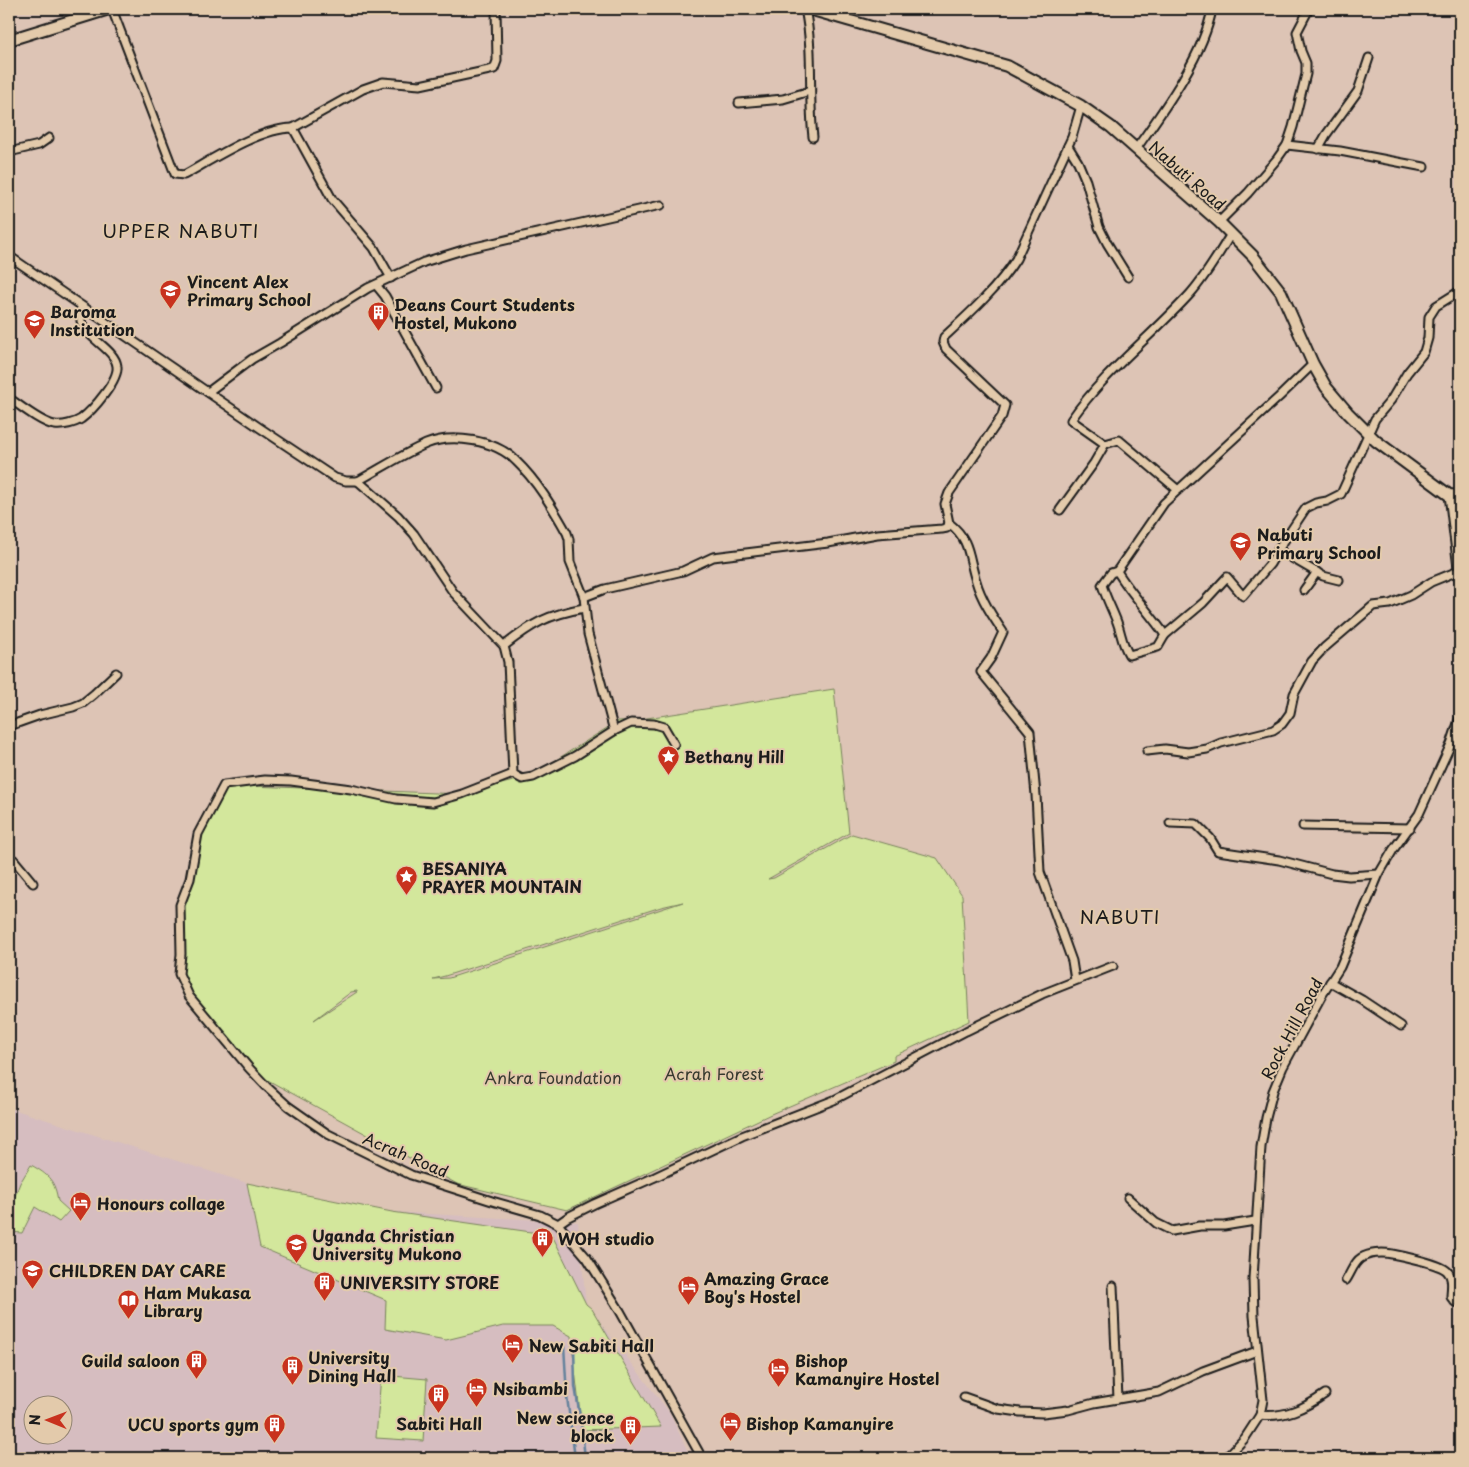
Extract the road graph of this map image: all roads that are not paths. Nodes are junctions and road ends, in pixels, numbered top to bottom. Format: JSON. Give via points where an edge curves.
{"nodes":[{"id":1,"x":110,"y":9,"type":"edge"},
{"id":2,"x":496,"y":9,"type":"edge"},
{"id":3,"x":805,"y":9,"type":"edge"},
{"id":4,"x":809,"y":9,"type":"edge"},
{"id":5,"x":1212,"y":9,"type":"edge"},
{"id":6,"x":1309,"y":9,"type":"edge"},
{"id":7,"x":9,"y":40,"type":"edge"},
{"id":8,"x":1369,"y":58,"type":"dead end"},
{"id":9,"x":810,"y":91,"type":"junction"},
{"id":10,"x":739,"y":103,"type":"dead end"},
{"id":11,"x":1081,"y":106,"type":"junction"},
{"id":12,"x":294,"y":128,"type":"junction"},
{"id":13,"x":813,"y":137,"type":"dead end"},
{"id":14,"x":49,"y":138,"type":"dead end"},
{"id":15,"x":1287,"y":145,"type":"junction"},
{"id":16,"x":1068,"y":146,"type":"junction"},
{"id":17,"x":1318,"y":149,"type":"junction"},
{"id":18,"x":1136,"y":150,"type":"junction"},
{"id":19,"x":9,"y":152,"type":"edge"},
{"id":20,"x":1424,"y":167,"type":"dead end"},
{"id":21,"x":661,"y":206,"type":"dead end"},
{"id":22,"x":1219,"y":222,"type":"junction"},
{"id":23,"x":1231,"y":234,"type":"junction"},
{"id":24,"x":9,"y":256,"type":"edge"},
{"id":25,"x":1128,"y":277,"type":"dead end"},
{"id":26,"x":391,"y":278,"type":"junction"},
{"id":27,"x":376,"y":285,"type":"junction"},
{"id":28,"x":1460,"y":291,"type":"edge"},
{"id":29,"x":81,"y":306,"type":"junction"},
{"id":30,"x":1313,"y":364,"type":"junction"},
{"id":31,"x":436,"y":388,"type":"dead end"},
{"id":32,"x":208,"y":392,"type":"junction"},
{"id":33,"x":9,"y":398,"type":"edge"},
{"id":34,"x":1369,"y":434,"type":"junction"},
{"id":35,"x":1105,"y":444,"type":"junction"},
{"id":36,"x":358,"y":481,"type":"junction"},
{"id":37,"x":1178,"y":490,"type":"junction"},
{"id":38,"x":1448,"y":495,"type":"junction"},
{"id":39,"x":1460,"y":496,"type":"edge"},
{"id":40,"x":1060,"y":510,"type":"dead end"},
{"id":41,"x":949,"y":523,"type":"junction"},
{"id":42,"x":1278,"y":550,"type":"junction"},
{"id":43,"x":1117,"y":571,"type":"junction"},
{"id":44,"x":1458,"y":571,"type":"junction"},
{"id":45,"x":1317,"y":572,"type":"junction"},
{"id":46,"x":1339,"y":580,"type":"dead end"},
{"id":47,"x":1460,"y":584,"type":"edge"},
{"id":48,"x":1304,"y":590,"type":"dead end"},
{"id":49,"x":584,"y":597,"type":"junction"},
{"id":50,"x":584,"y":608,"type":"junction"},
{"id":51,"x":1165,"y":635,"type":"junction"},
{"id":52,"x":504,"y":646,"type":"junction"},
{"id":53,"x":116,"y":673,"type":"dead end"},
{"id":54,"x":1460,"y":717,"type":"edge"},
{"id":55,"x":9,"y":726,"type":"edge"},
{"id":56,"x":614,"y":732,"type":"junction"},
{"id":57,"x":674,"y":744,"type":"dead end"},
{"id":58,"x":1147,"y":751,"type":"dead end"},
{"id":59,"x":513,"y":774,"type":"junction"},
{"id":60,"x":1170,"y":823,"type":"dead end"},
{"id":61,"x":1303,"y":826,"type":"dead end"},
{"id":62,"x":1410,"y":828,"type":"junction"},
{"id":63,"x":9,"y":857,"type":"edge"},
{"id":64,"x":1379,"y":874,"type":"junction"},
{"id":65,"x":33,"y":883,"type":"dead end"},
{"id":66,"x":1113,"y":966,"type":"dead end"},
{"id":67,"x":1075,"y":980,"type":"junction"},
{"id":68,"x":1330,"y":982,"type":"junction"},
{"id":69,"x":1401,"y":1026,"type":"dead end"},
{"id":70,"x":1128,"y":1198,"type":"dead end"},
{"id":71,"x":1255,"y":1221,"type":"junction"},
{"id":72,"x":558,"y":1224,"type":"junction"},
{"id":73,"x":1346,"y":1280,"type":"dead end"},
{"id":74,"x":1112,"y":1286,"type":"dead end"},
{"id":75,"x":1460,"y":1303,"type":"edge"},
{"id":76,"x":1257,"y":1351,"type":"junction"},
{"id":77,"x":1325,"y":1394,"type":"dead end"},
{"id":78,"x":964,"y":1397,"type":"dead end"},
{"id":79,"x":1118,"y":1399,"type":"junction"},
{"id":80,"x":1260,"y":1415,"type":"junction"},
{"id":81,"x":702,"y":1458,"type":"edge"},
{"id":82,"x":1226,"y":1458,"type":"edge"}],
"edges":[{"from":1,"to":7,"type":"street"},
{"from":1,"to":12,"type":"street","via":[[174,174],[184,175],[277,129]]},
{"from":2,"to":12,"type":"street","via":[[494,69],[420,86],[383,82]]},
{"from":3,"to":9,"type":"street","via":[[810,34]]},
{"from":4,"to":11,"type":"street","name":"Nabuti Road","via":[[1007,66]]},
{"from":5,"to":18,"type":"street","via":[[1202,40],[1171,99]]},
{"from":6,"to":15,"type":"street","via":[[1297,32],[1306,74]]},
{"from":8,"to":17,"type":"street","via":[[1358,91]]},
{"from":9,"to":10,"type":"street","via":[[783,99]]},
{"from":9,"to":13,"type":"street"},
{"from":11,"to":16,"type":"street"},
{"from":11,"to":18,"type":"street","name":"Nabuti Road"},
{"from":12,"to":26,"type":"street","via":[[332,199],[374,248]]},
{"from":14,"to":19,"type":"street","via":[[39,145]]},
{"from":15,"to":17,"type":"street"},
{"from":15,"to":22,"type":"street","via":[[1248,193]]},
{"from":16,"to":25,"type":"street","via":[[1086,181],[1099,227]]},
{"from":16,"to":41,"type":"street","via":[[1016,259],[944,337],[946,349],[1005,405],[1002,416],[949,493],[945,504]]},
{"from":17,"to":20,"type":"street"},
{"from":18,"to":22,"type":"street","name":"Nabuti Road"},
{"from":21,"to":26,"type":"street","via":[[449,253]]},
{"from":22,"to":23,"type":"street","name":"Nabuti Road"},
{"from":23,"to":30,"type":"street","name":"Nabuti Road","via":[[1281,292]]},
{"from":23,"to":35,"type":"street","via":[[1191,293],[1095,388],[1071,420]]},
{"from":24,"to":29,"type":"street"},
{"from":26,"to":27,"type":"street"},
{"from":27,"to":31,"type":"street"},
{"from":27,"to":32,"type":"street","via":[[252,359]]},
{"from":28,"to":34,"type":"street","via":[[1436,306],[1429,317],[1424,352],[1376,419]]},
{"from":29,"to":32,"type":"street"},
{"from":29,"to":33,"type":"street","via":[[85,329],[118,365],[116,376],[101,398],[80,420],[67,425],[54,425]]},
{"from":30,"to":34,"type":"street","name":"Nabuti Road","via":[[1326,387]]},
{"from":30,"to":37,"type":"street"},
{"from":32,"to":36,"type":"street","via":[[335,478]]},
{"from":34,"to":38,"type":"street","name":"Nabuti Road"},
{"from":34,"to":42,"type":"street","via":[[1341,494],[1306,508]]},
{"from":35,"to":37,"type":"street","via":[[1119,440]]},
{"from":35,"to":40,"type":"street"},
{"from":36,"to":49,"type":"street","via":[[435,442],[471,440],[507,454],[532,478],[567,533],[570,562]]},
{"from":36,"to":52,"type":"street","via":[[414,534],[453,592]]},
{"from":37,"to":43,"type":"street","via":[[1164,503]]},
{"from":38,"to":39,"type":"street"},
{"from":38,"to":44,"type":"street"},
{"from":41,"to":49,"type":"street","via":[[942,529],[877,534],[713,557],[682,571]]},
{"from":41,"to":67,"type":"street","via":[[964,538],[976,583],[1003,632],[981,672],[1030,732],[1040,872],[1072,961]]},
{"from":42,"to":45,"type":"street"},
{"from":42,"to":51,"type":"street","via":[[1243,596],[1227,577],[1204,603]]},
{"from":43,"to":51,"type":"street"},
{"from":43,"to":51,"type":"street","via":[[1111,573],[1102,585],[1122,644],[1129,655],[1158,647]]},
{"from":44,"to":47,"type":"street"},
{"from":44,"to":58,"type":"street","via":[[1390,604],[1373,606],[1312,661],[1294,694],[1290,713],[1282,724],[1272,730],[1207,749]]},
{"from":45,"to":46,"type":"street"},
{"from":45,"to":48,"type":"street"},
{"from":49,"to":50,"type":"street"},
{"from":50,"to":52,"type":"street","via":[[531,625]]},
{"from":50,"to":56,"type":"street"},
{"from":52,"to":59,"type":"street","via":[[508,662]]},
{"from":53,"to":55,"type":"street","via":[[83,703]]},
{"from":54,"to":62,"type":"street","name":"Rock Hill Road","via":[[1431,789]]},
{"from":56,"to":57,"type":"street","via":[[631,723],[654,724],[664,728]]},
{"from":56,"to":59,"type":"street","via":[[533,777],[522,779]]},
{"from":59,"to":72,"type":"street","name":"Acrah Road","via":[[433,802],[291,781],[264,780],[224,785],[198,834],[190,879],[180,906],[179,974],[189,996],[248,1068],[304,1119],[411,1175],[540,1215]]},
{"from":60,"to":64,"type":"street","via":[[1196,824],[1218,851],[1278,860],[1332,874]]},
{"from":61,"to":62,"type":"street"},
{"from":62,"to":64,"type":"street","name":"Rock Hill Road"},
{"from":63,"to":65,"type":"street"},
{"from":64,"to":68,"type":"street","name":"Rock Hill Road","via":[[1353,939]]},
{"from":66,"to":67,"type":"street"},
{"from":67,"to":72,"type":"street","via":[[966,1031],[834,1100],[742,1136],[568,1216]]},
{"from":68,"to":69,"type":"street"},
{"from":68,"to":71,"type":"street","name":"Rock Hill Road","via":[[1273,1091],[1261,1148]]},
{"from":70,"to":71,"type":"street","via":[[1156,1223],[1172,1231]]},
{"from":71,"to":76,"type":"street","name":"Rock Hill Road","via":[[1253,1279]]},
{"from":72,"to":81,"type":"street","name":"Acrah Road","via":[[587,1258]]},
{"from":73,"to":75,"type":"street","via":[[1361,1258],[1390,1253],[1447,1271],[1452,1285],[1450,1297]]},
{"from":74,"to":79,"type":"street"},
{"from":76,"to":79,"type":"street","via":[[1202,1371],[1159,1392]]},
{"from":76,"to":80,"type":"street","name":"Rock Hill Road","via":[[1263,1400]]},
{"from":77,"to":80,"type":"street","via":[[1308,1406],[1288,1413],[1274,1417]]},
{"from":78,"to":79,"type":"street","via":[[998,1409],[1043,1413]]},
{"from":80,"to":82,"type":"street","name":"Rock Hill Road"}]}
